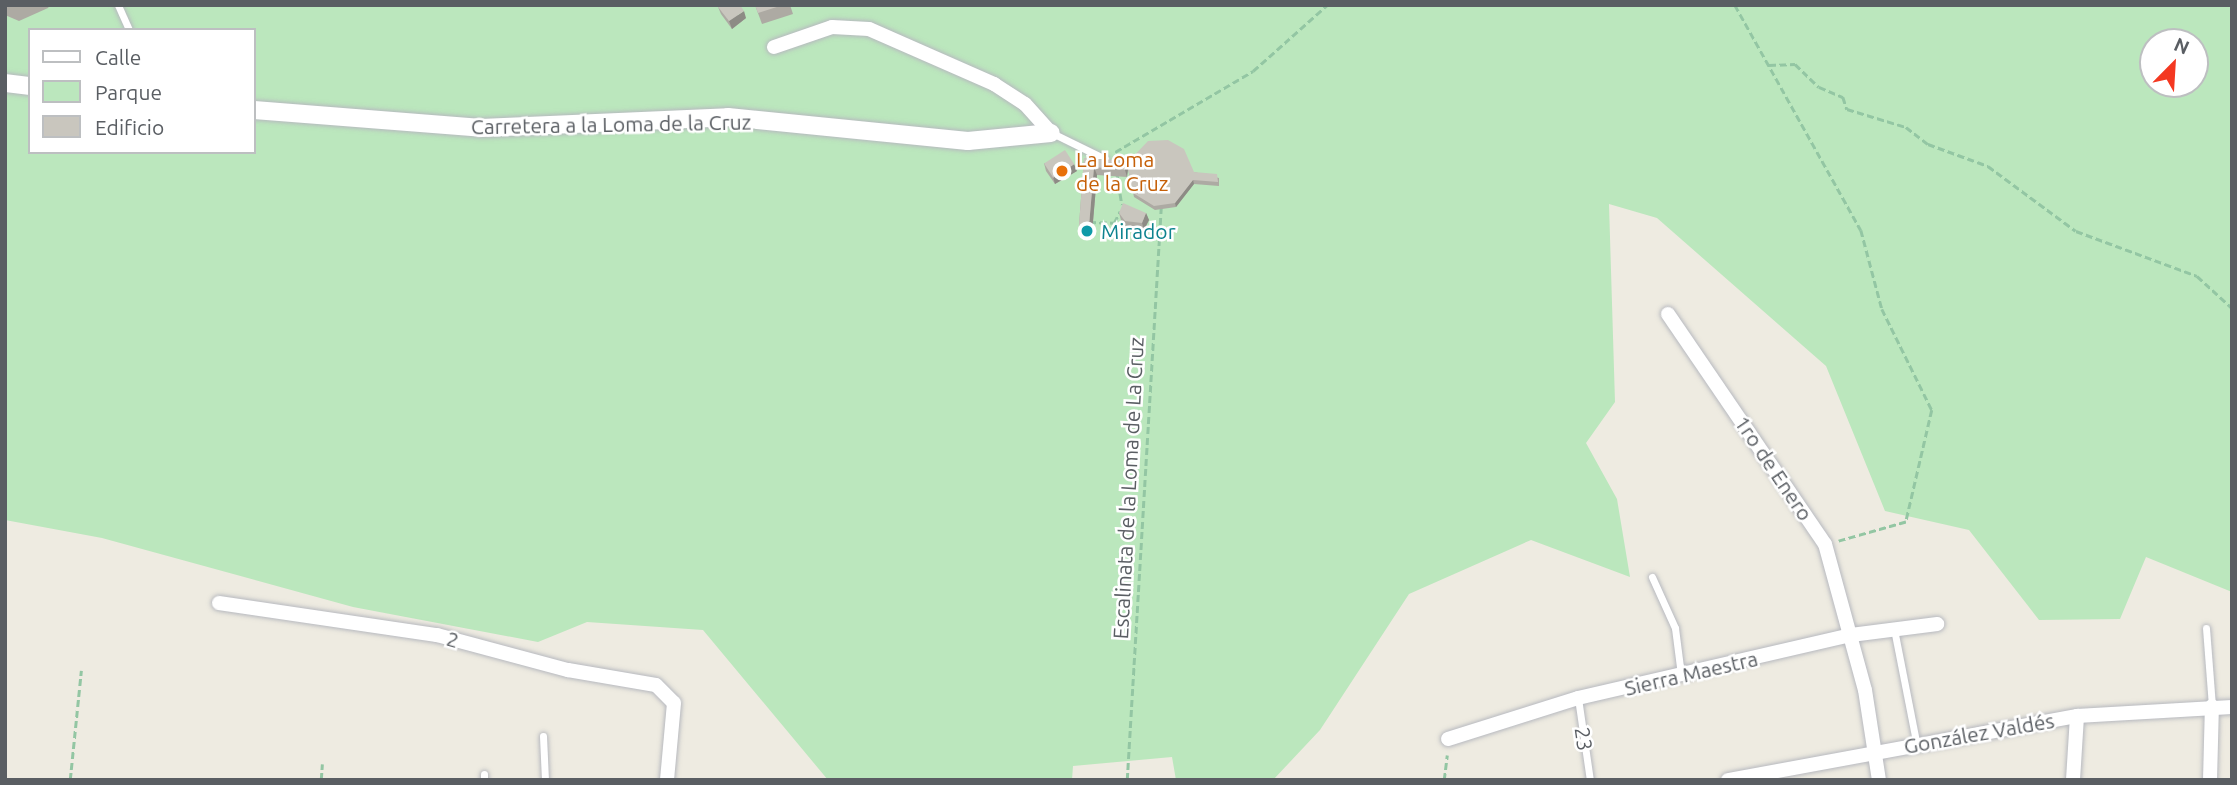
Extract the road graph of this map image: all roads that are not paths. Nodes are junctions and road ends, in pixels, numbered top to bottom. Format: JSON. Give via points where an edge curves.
{"nodes":[{"id":1,"x":118,"y":5,"type":"edge"},
{"id":2,"x":128,"y":28,"type":"edge"},
{"id":3,"x":774,"y":47,"type":"dead end"},
{"id":4,"x":5,"y":83,"type":"edge"},
{"id":5,"x":28,"y":86,"type":"edge"},
{"id":6,"x":256,"y":110,"type":"edge"},
{"id":7,"x":1051,"y":133,"type":"junction"},
{"id":8,"x":1105,"y":159,"type":"edge"},
{"id":9,"x":1668,"y":314,"type":"dead end"},
{"id":10,"x":1652,"y":578,"type":"dead end"},
{"id":11,"x":219,"y":603,"type":"dead end"},
{"id":12,"x":1937,"y":624,"type":"dead end"},
{"id":13,"x":1894,"y":628,"type":"junction"},
{"id":14,"x":2206,"y":628,"type":"dead end"},
{"id":15,"x":1851,"y":635,"type":"junction"},
{"id":16,"x":1681,"y":675,"type":"junction"},
{"id":17,"x":1578,"y":698,"type":"junction"},
{"id":18,"x":2212,"y":706,"type":"junction"},
{"id":19,"x":2232,"y":706,"type":"edge"},
{"id":20,"x":2077,"y":716,"type":"junction"},
{"id":21,"x":543,"y":736,"type":"dead end"},
{"id":22,"x":1448,"y":739,"type":"road end"},
{"id":23,"x":1916,"y":741,"type":"junction"},
{"id":24,"x":1872,"y":753,"type":"junction"},
{"id":25,"x":545,"y":780,"type":"edge"},
{"id":26,"x":667,"y":780,"type":"edge"},
{"id":27,"x":1590,"y":780,"type":"edge"},
{"id":28,"x":1728,"y":780,"type":"edge"},
{"id":29,"x":1878,"y":780,"type":"edge"},
{"id":30,"x":2073,"y":780,"type":"edge"},
{"id":31,"x":2210,"y":780,"type":"edge"}],
"edges":[{"from":1,"to":2,"type":"lane"},
{"from":3,"to":7,"type":"street","via":[[832,27],[869,29],[993,84],[1025,104]]},
{"from":4,"to":5,"type":"street"},
{"from":6,"to":7,"type":"street","name":"Carretera a la Loma de la Cruz","via":[[481,128],[727,117],[968,141]]},
{"from":7,"to":8,"type":"lane"},
{"from":9,"to":15,"type":"street","name":"1ro de Enero","via":[[1825,544]]},
{"from":10,"to":16,"type":"lane","via":[[1675,628]]},
{"from":11,"to":26,"type":"street","name":"2","via":[[438,635],[568,670],[656,685],[674,704]]},
{"from":12,"to":13,"type":"street","name":"Sierra Maestra"},
{"from":13,"to":15,"type":"street","name":"Sierra Maestra"},
{"from":13,"to":23,"type":"lane"},
{"from":14,"to":18,"type":"lane"},
{"from":15,"to":16,"type":"street","name":"Sierra Maestra"},
{"from":15,"to":24,"type":"street","name":"1ro de Enero"},
{"from":16,"to":17,"type":"street","name":"Sierra Maestra"},
{"from":17,"to":22,"type":"street","name":"Sierra Maestra"},
{"from":17,"to":27,"type":"lane","name":"23"},
{"from":18,"to":19,"type":"street","name":"González Valdés"},
{"from":18,"to":20,"type":"street","name":"González Valdés"},
{"from":18,"to":31,"type":"street"},
{"from":20,"to":23,"type":"street","name":"González Valdés"},
{"from":20,"to":30,"type":"street"},
{"from":21,"to":25,"type":"lane"},
{"from":23,"to":24,"type":"street","name":"González Valdés"},
{"from":24,"to":28,"type":"street","name":"González Valdés"},
{"from":24,"to":29,"type":"street","name":"1ro de Enero"}]}
